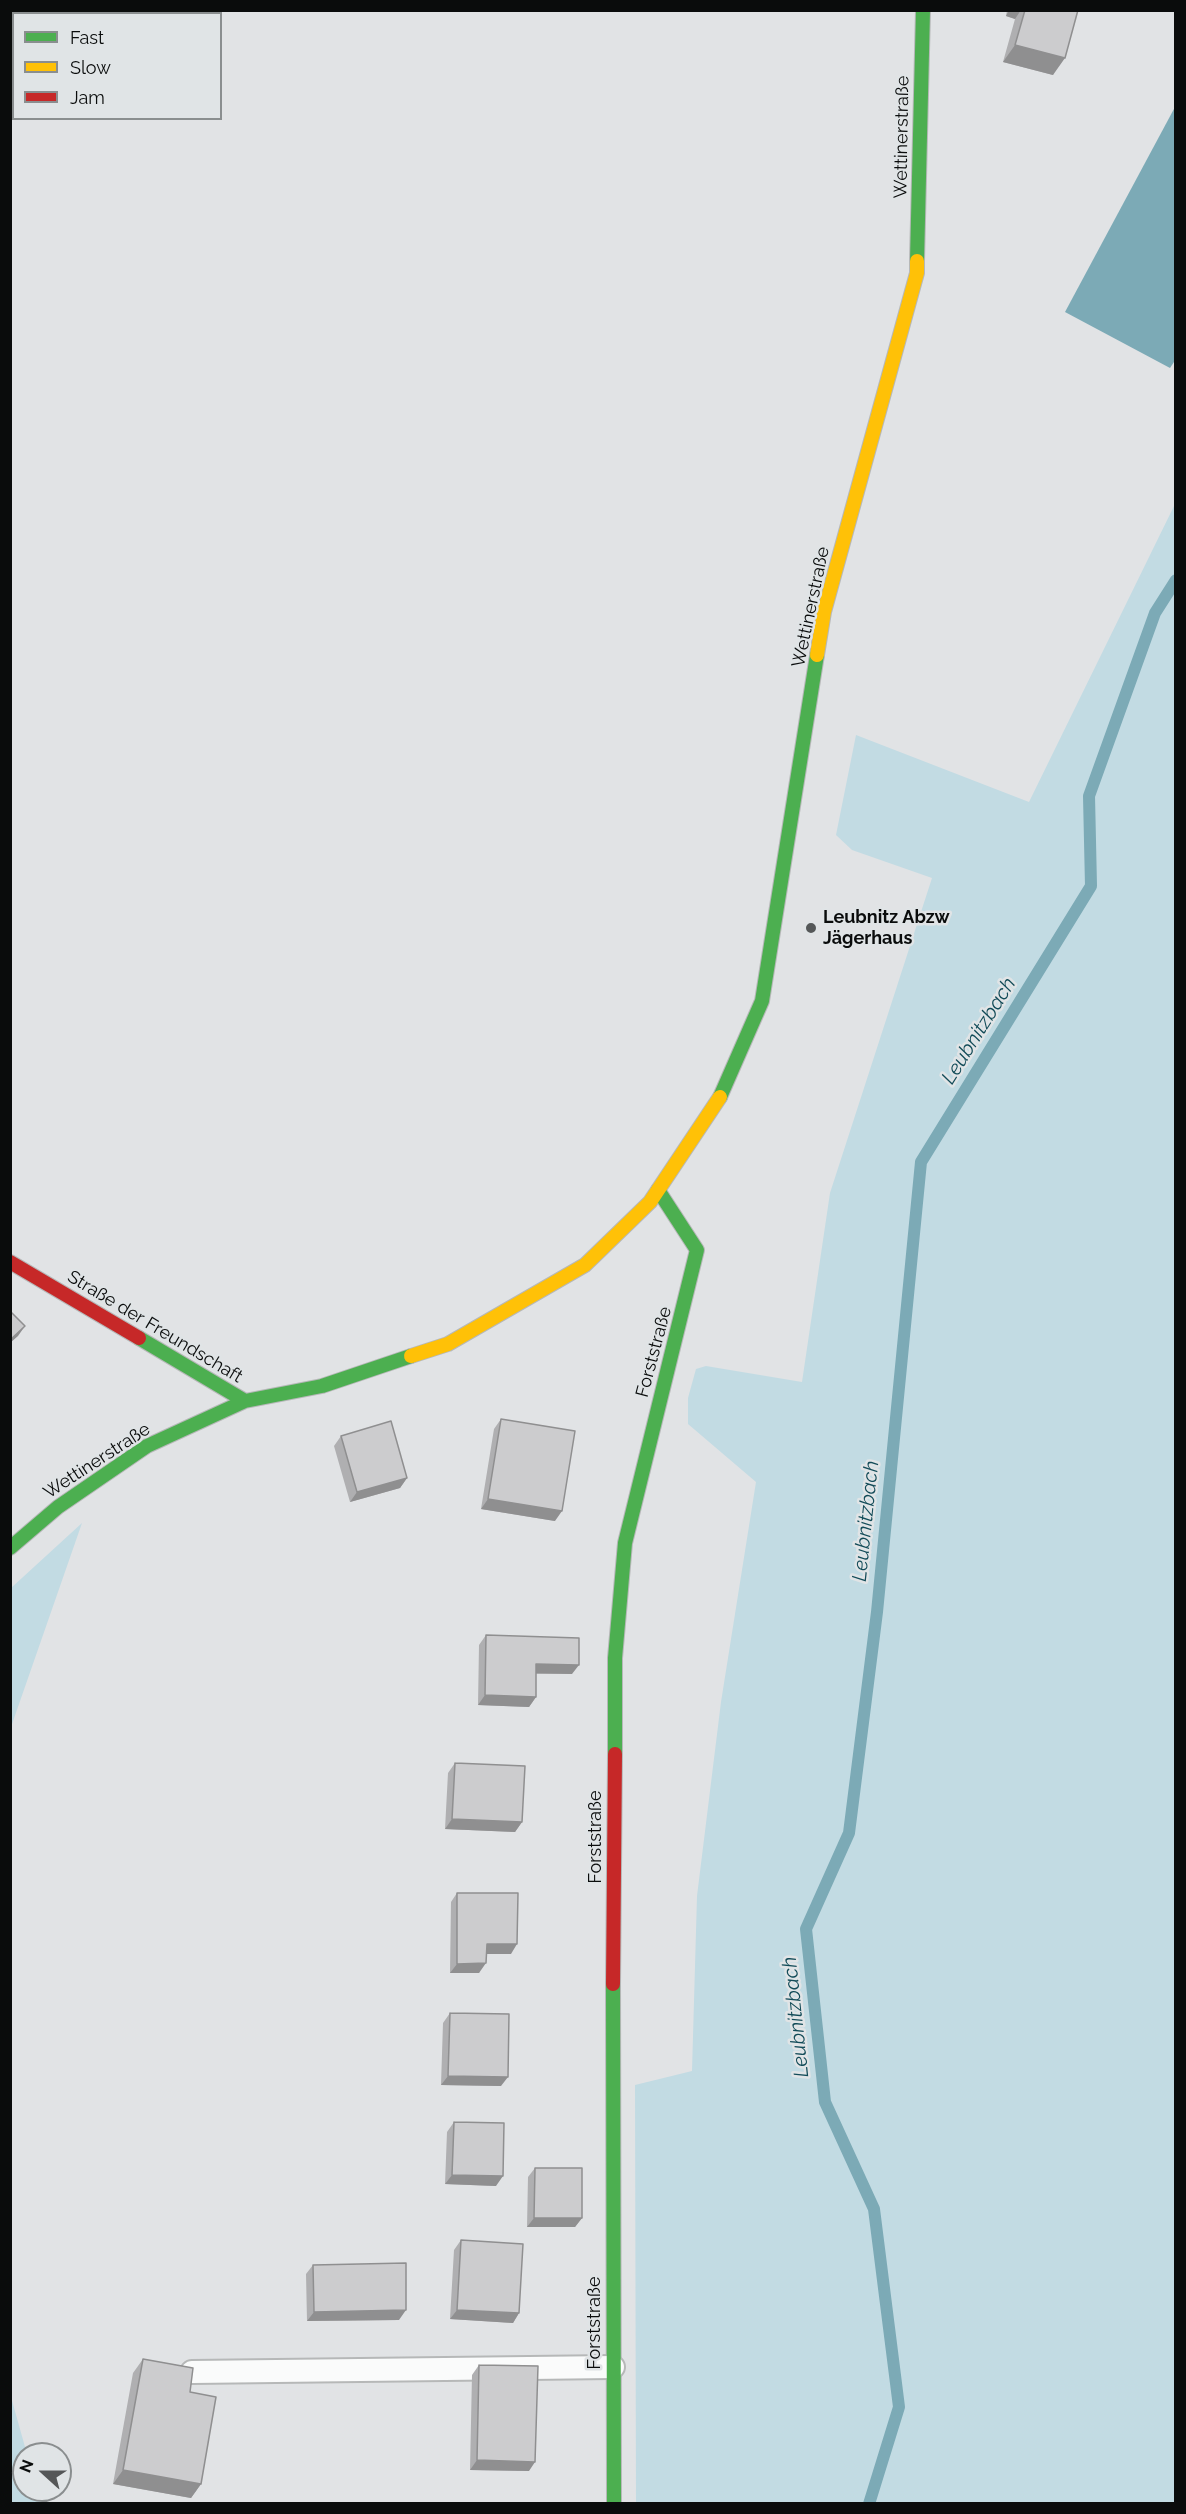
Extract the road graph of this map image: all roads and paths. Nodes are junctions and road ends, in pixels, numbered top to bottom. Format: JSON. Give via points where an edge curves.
{"nodes":[{"id":1,"x":923,"y":10,"type":"edge"},
{"id":2,"x":658,"y":1190,"type":"junction"},
{"id":3,"x":10,"y":1262,"type":"edge"},
{"id":4,"x":244,"y":1401,"type":"junction"},
{"id":5,"x":10,"y":1548,"type":"edge"},
{"id":6,"x":613,"y":2367,"type":"junction"},
{"id":7,"x":192,"y":2372,"type":"edge"},
{"id":8,"x":614,"y":2504,"type":"edge"}],
"edges":[{"from":1,"to":2,"type":"street","name":"Wettinerstraße","via":[[917,273],[824,612],[762,1001],[717,1104]]},
{"from":2,"to":4,"type":"street","name":"Straße der Freundschaft","via":[[585,1265],[448,1344],[322,1386]]},
{"from":2,"to":6,"type":"street","name":"Forststraße","via":[[697,1250],[625,1543],[615,1658]]},
{"from":3,"to":4,"type":"street","name":"Straße der Freundschaft"},
{"from":4,"to":5,"type":"street","name":"Wettinerstraße","via":[[147,1446],[58,1507]]},
{"from":6,"to":7,"type":"lane"},
{"from":6,"to":8,"type":"street","name":"Forststraße"}]}
